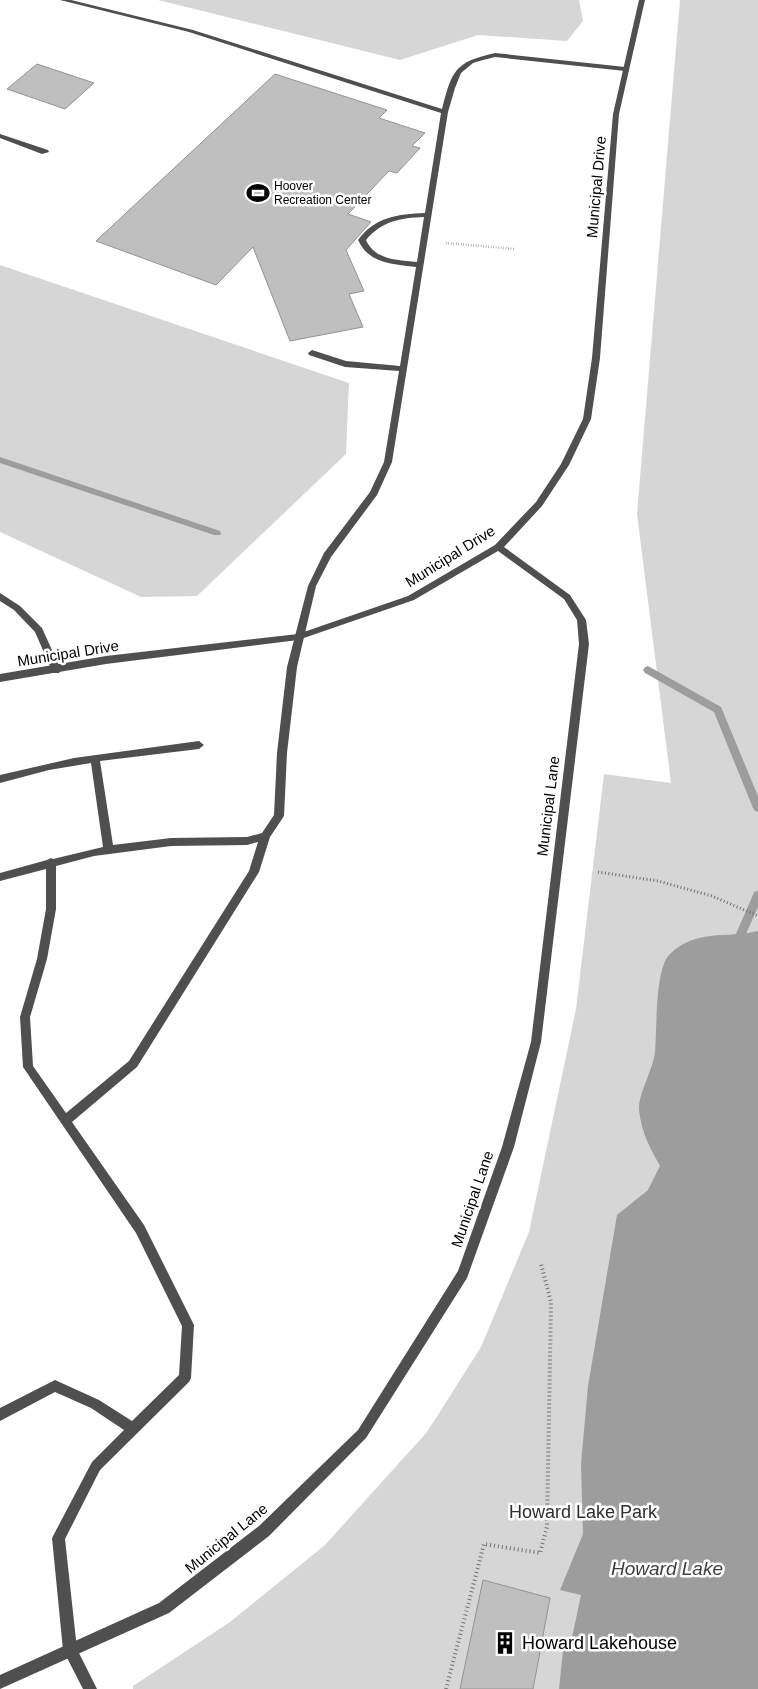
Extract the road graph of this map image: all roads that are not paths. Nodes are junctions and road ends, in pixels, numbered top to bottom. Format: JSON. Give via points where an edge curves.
{"nodes":[{"id":1,"x":63,"y":0,"type":"edge"},
{"id":2,"x":642,"y":0,"type":"edge"},
{"id":3,"x":624,"y":69,"type":"junction"},
{"id":4,"x":445,"y":112,"type":"junction"},
{"id":5,"x":0,"y":136,"type":"edge"},
{"id":6,"x":45,"y":152,"type":"dead end"},
{"id":7,"x":428,"y":215,"type":"junction"},
{"id":8,"x":421,"y":265,"type":"junction"},
{"id":9,"x":312,"y":353,"type":"dead end"},
{"id":10,"x":402,"y":369,"type":"junction"},
{"id":11,"x":498,"y":547,"type":"junction"},
{"id":12,"x":0,"y":596,"type":"edge"},
{"id":13,"x":298,"y":637,"type":"junction"},
{"id":14,"x":56,"y":670,"type":"junction"},
{"id":15,"x":0,"y":678,"type":"edge"},
{"id":16,"x":199,"y":746,"type":"dead end"},
{"id":17,"x":96,"y":758,"type":"junction"},
{"id":18,"x":0,"y":779,"type":"edge"},
{"id":19,"x":265,"y":836,"type":"junction"},
{"id":20,"x":110,"y":850,"type":"junction"},
{"id":21,"x":51,"y":862,"type":"junction"},
{"id":22,"x":0,"y":877,"type":"edge"},
{"id":23,"x":65,"y":1121,"type":"junction"},
{"id":24,"x":0,"y":1415,"type":"edge"},
{"id":25,"x":133,"y":1430,"type":"junction"},
{"id":26,"x":70,"y":1650,"type":"junction"},
{"id":27,"x":0,"y":1682,"type":"edge"},
{"id":28,"x":90,"y":1689,"type":"edge"}],
"edges":[{"from":1,"to":4,"type":"street","via":[[191,31]]},
{"from":2,"to":3,"type":"street","name":"Municipal Drive"},
{"from":3,"to":4,"type":"street","via":[[496,55],[479,58],[462,65],[454,78]]},
{"from":3,"to":11,"type":"street","name":"Municipal Drive","via":[[616,114],[596,358],[587,419],[565,465],[539,504]]},
{"from":4,"to":7,"type":"street"},
{"from":5,"to":6,"type":"street"},
{"from":7,"to":8,"type":"street"},
{"from":7,"to":8,"type":"street","via":[[382,220],[370,228],[362,240],[372,255],[387,261]]},
{"from":8,"to":10,"type":"street"},
{"from":9,"to":10,"type":"street","via":[[345,364]]},
{"from":10,"to":13,"type":"street","via":[[388,462],[374,493],[328,555],[312,586]]},
{"from":11,"to":13,"type":"street","name":"Municipal Drive","via":[[411,598]]},
{"from":11,"to":26,"type":"street","name":"Municipal Lane","via":[[567,597],[581,620],[584,644],[536,1042],[508,1147],[463,1274],[362,1434],[264,1531],[164,1608]]},
{"from":12,"to":14,"type":"street","via":[[39,630]]},
{"from":13,"to":14,"type":"street","name":"Municipal Drive","via":[[106,660]]},
{"from":13,"to":19,"type":"street","via":[[282,753],[279,816]]},
{"from":14,"to":15,"type":"street","name":"Municipal Drive"},
{"from":16,"to":17,"type":"street"},
{"from":17,"to":18,"type":"street","via":[[38,767]]},
{"from":17,"to":20,"type":"street"},
{"from":19,"to":20,"type":"street","via":[[247,841],[171,842]]},
{"from":19,"to":23,"type":"street","via":[[254,872],[133,1064]]},
{"from":20,"to":21,"type":"street"},
{"from":21,"to":22,"type":"street"},
{"from":21,"to":23,"type":"street","via":[[51,910],[42,960],[25,1017],[28,1067]]},
{"from":23,"to":25,"type":"street","via":[[140,1229],[188,1325],[185,1378]]},
{"from":24,"to":25,"type":"street","via":[[55,1386],[95,1404]]},
{"from":25,"to":26,"type":"street","via":[[96,1466],[58,1538]]},
{"from":26,"to":27,"type":"street","name":"Municipal Lane"},
{"from":26,"to":28,"type":"street"}]}
